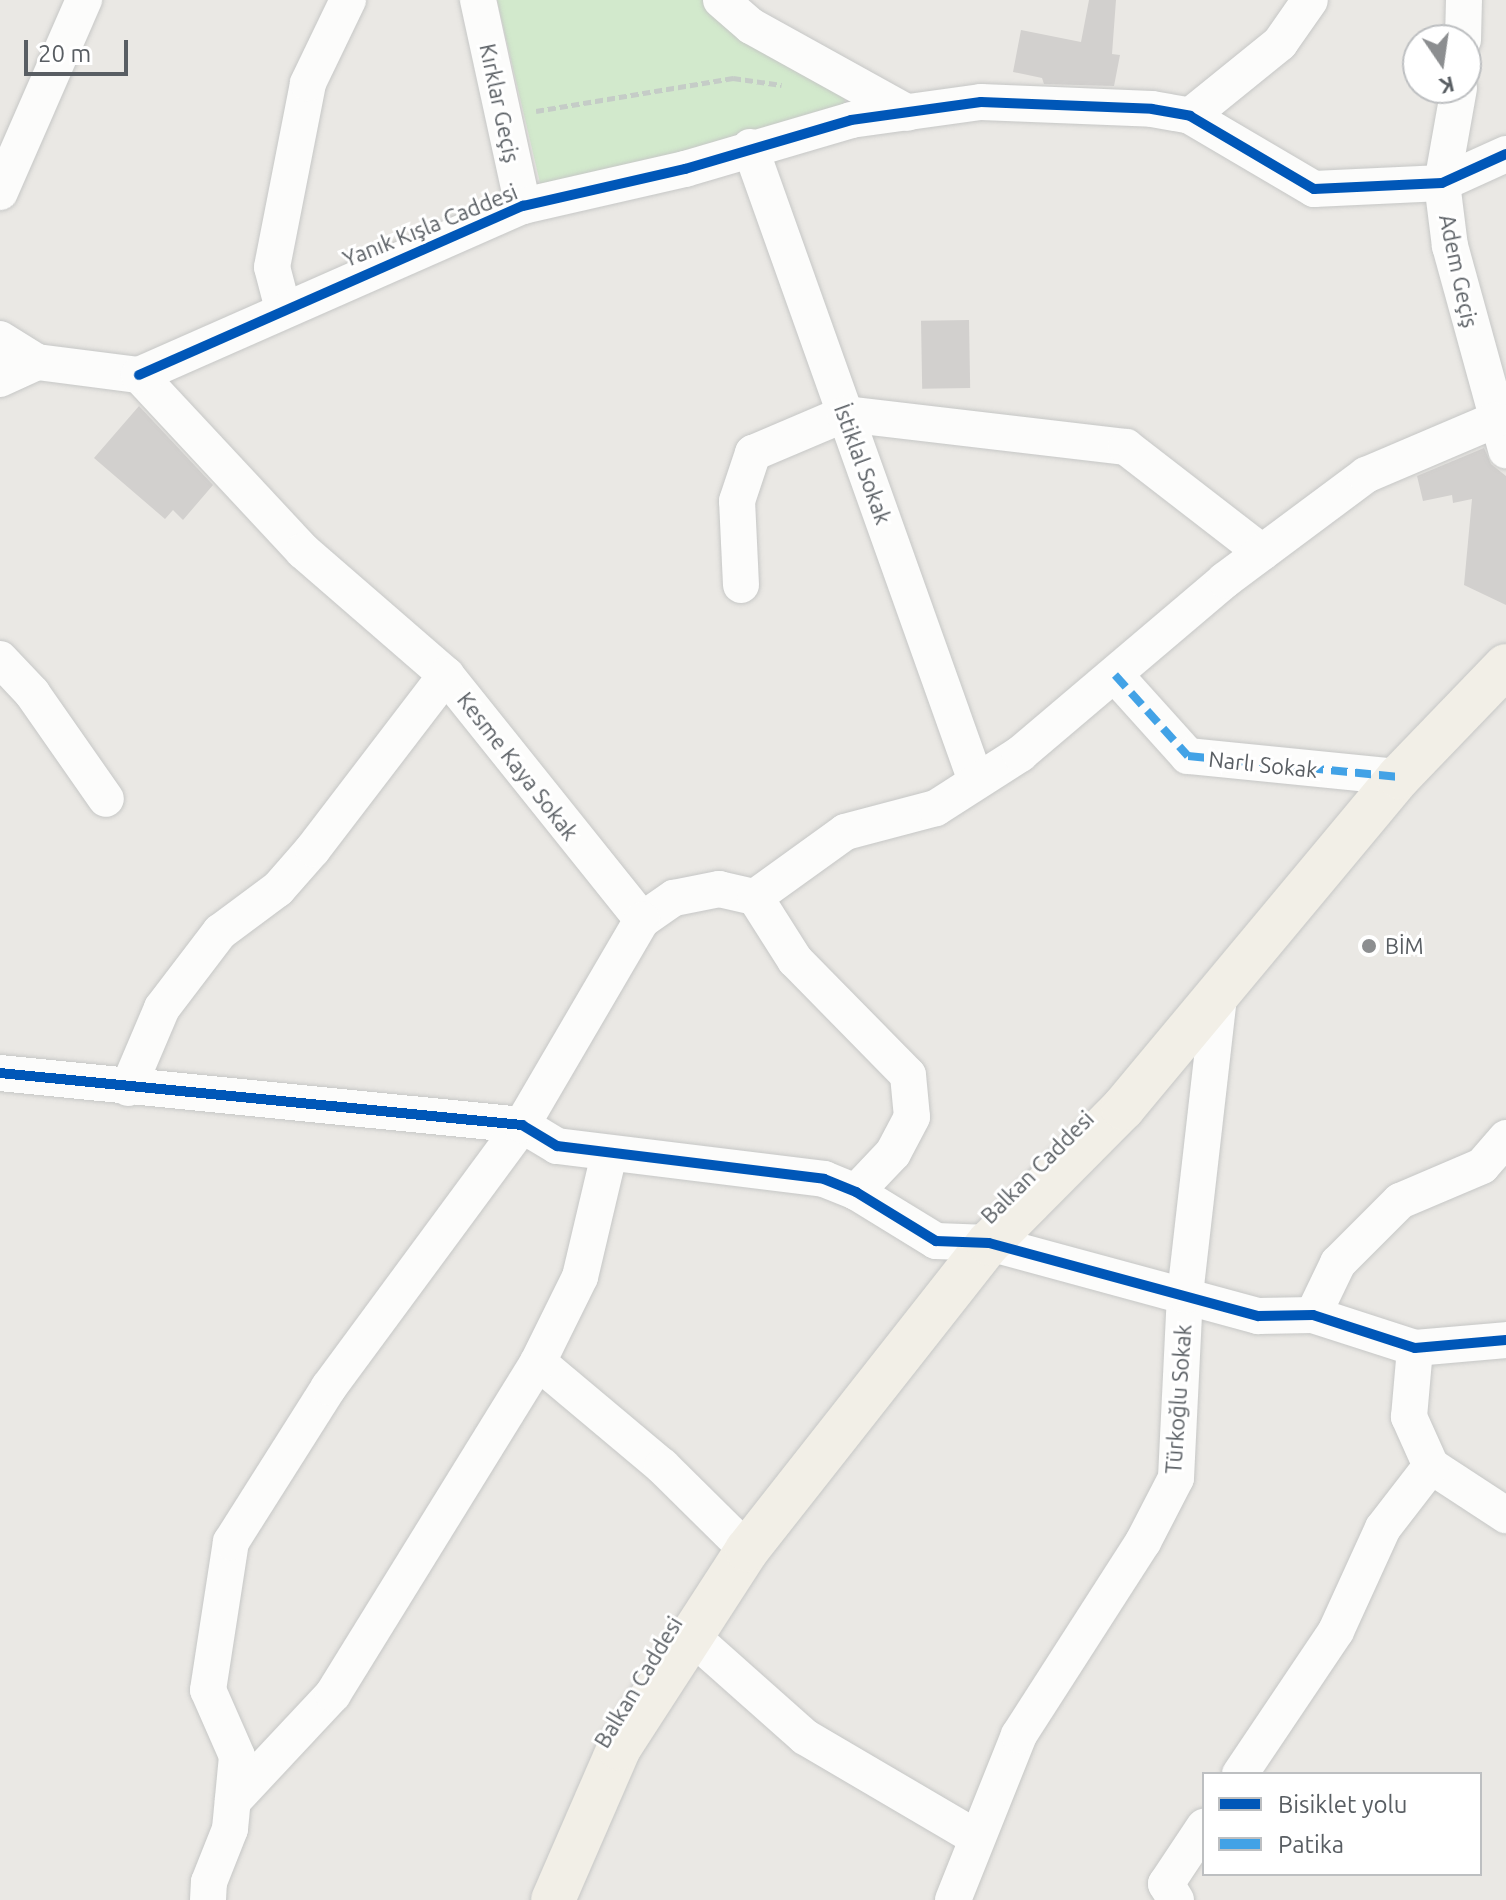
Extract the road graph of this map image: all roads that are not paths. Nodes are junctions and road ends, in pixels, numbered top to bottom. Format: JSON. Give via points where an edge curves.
{"nodes":[{"id":1,"x":84,"y":0,"type":"edge"},
{"id":2,"x":348,"y":0,"type":"edge"},
{"id":3,"x":478,"y":0,"type":"edge"},
{"id":4,"x":721,"y":0,"type":"edge"},
{"id":5,"x":1310,"y":0,"type":"edge"},
{"id":6,"x":1464,"y":0,"type":"edge"},
{"id":7,"x":1463,"y":24,"type":"edge"},
{"id":8,"x":1456,"y":104,"type":"edge"},
{"id":9,"x":908,"y":113,"type":"junction"},
{"id":10,"x":1190,"y":116,"type":"junction"},
{"id":11,"x":750,"y":147,"type":"junction"},
{"id":12,"x":1506,"y":154,"type":"edge"},
{"id":13,"x":1442,"y":183,"type":"junction"},
{"id":14,"x":0,"y":192,"type":"edge"},
{"id":15,"x":523,"y":206,"type":"junction"},
{"id":16,"x":283,"y":309,"type":"junction"},
{"id":17,"x":0,"y":339,"type":"edge"},
{"id":18,"x":37,"y":362,"type":"junction"},
{"id":19,"x":139,"y":375,"type":"junction"},
{"id":20,"x":0,"y":379,"type":"edge"},
{"id":21,"x":845,"y":414,"type":"junction"},
{"id":22,"x":1501,"y":435,"type":"edge"},
{"id":23,"x":1262,"y":552,"type":"junction"},
{"id":24,"x":741,"y":585,"type":"dead end"},
{"id":25,"x":0,"y":659,"type":"edge"},
{"id":26,"x":1506,"y":666,"type":"edge"},
{"id":27,"x":446,"y":675,"type":"junction"},
{"id":28,"x":1115,"y":675,"type":"junction"},
{"id":29,"x":1399,"y":777,"type":"junction"},
{"id":30,"x":976,"y":781,"type":"junction"},
{"id":31,"x":106,"y":799,"type":"dead end"},
{"id":32,"x":755,"y":897,"type":"junction"},
{"id":33,"x":642,"y":920,"type":"junction"},
{"id":34,"x":1220,"y":988,"type":"junction"},
{"id":35,"x":0,"y":1073,"type":"edge"},
{"id":36,"x":128,"y":1088,"type":"junction"},
{"id":37,"x":522,"y":1125,"type":"junction"},
{"id":38,"x":1506,"y":1138,"type":"edge"},
{"id":39,"x":609,"y":1154,"type":"junction"},
{"id":40,"x":1494,"y":1173,"type":"edge"},
{"id":41,"x":856,"y":1192,"type":"junction"},
{"id":42,"x":989,"y":1243,"type":"junction"},
{"id":43,"x":1185,"y":1295,"type":"junction"},
{"id":44,"x":1313,"y":1315,"type":"junction"},
{"id":45,"x":1506,"y":1340,"type":"edge"},
{"id":46,"x":1415,"y":1348,"type":"junction"},
{"id":47,"x":538,"y":1362,"type":"junction"},
{"id":48,"x":1431,"y":1466,"type":"junction"},
{"id":49,"x":1506,"y":1515,"type":"edge"},
{"id":50,"x":747,"y":1550,"type":"junction"},
{"id":51,"x":689,"y":1634,"type":"junction"},
{"id":52,"x":1241,"y":1772,"type":"edge"},
{"id":53,"x":233,"y":1801,"type":"junction"},
{"id":54,"x":1202,"y":1830,"type":"edge"},
{"id":55,"x":977,"y":1838,"type":"junction"},
{"id":56,"x":561,"y":1897,"type":"edge"},
{"id":57,"x":208,"y":1900,"type":"edge"},
{"id":58,"x":953,"y":1900,"type":"edge"},
{"id":59,"x":1176,"y":1900,"type":"edge"}],
"edges":[{"from":1,"to":14,"type":"street"},
{"from":2,"to":16,"type":"street","via":[[308,83],[272,267]]},
{"from":3,"to":15,"type":"street","name":"Kırklar Geçiş"},
{"from":4,"to":9,"type":"street","via":[[751,26]]},
{"from":5,"to":10,"type":"street","via":[[1280,43]]},
{"from":6,"to":7,"type":"street"},
{"from":8,"to":13,"type":"street","name":"Adem Geçiş"},
{"from":9,"to":10,"type":"street","name":"Yanık Kışla Caddesi","via":[[981,102],[1152,109]]},
{"from":9,"to":11,"type":"street","name":"Yanık Kışla Caddesi","via":[[851,120]]},
{"from":10,"to":13,"type":"street","via":[[1314,189]]},
{"from":11,"to":15,"type":"street","name":"Yanık Kışla Caddesi","via":[[685,169]]},
{"from":11,"to":21,"type":"street","name":"İstiklal Sokak"},
{"from":12,"to":13,"type":"street"},
{"from":13,"to":22,"type":"street","name":"Adem Geçiş","via":[[1450,246]]},
{"from":15,"to":16,"type":"street","name":"Yanık Kışla Caddesi"},
{"from":16,"to":19,"type":"street","name":"Yanık Kışla Caddesi"},
{"from":17,"to":18,"type":"street"},
{"from":18,"to":19,"type":"street"},
{"from":18,"to":20,"type":"street"},
{"from":19,"to":27,"type":"street","name":"Kesme Kaya Sokak","via":[[303,551]]},
{"from":21,"to":23,"type":"street","via":[[1126,447]]},
{"from":21,"to":24,"type":"street","via":[[753,453],[737,501]]},
{"from":21,"to":30,"type":"street","name":"İstiklal Sokak"},
{"from":22,"to":23,"type":"street","via":[[1366,475]]},
{"from":23,"to":28,"type":"street"},
{"from":25,"to":31,"type":"street","via":[[32,693]]},
{"from":26,"to":29,"type":"main road","name":"Balkan Caddesi"},
{"from":27,"to":33,"type":"street","name":"Kesme Kaya Sokak"},
{"from":27,"to":36,"type":"street","via":[[305,859],[278,889],[220,932],[162,1008]]},
{"from":28,"to":29,"type":"street","name":"Narlı Sokak","via":[[1188,756]]},
{"from":28,"to":30,"type":"street","via":[[1020,754]]},
{"from":29,"to":34,"type":"main road","name":"Balkan Caddesi"},
{"from":30,"to":32,"type":"street","via":[[936,808],[845,832]]},
{"from":32,"to":33,"type":"street","via":[[719,889],[674,898]]},
{"from":32,"to":41,"type":"street","via":[[795,960],[908,1075],[912,1117],[893,1153]]},
{"from":33,"to":37,"type":"street"},
{"from":34,"to":42,"type":"main road","name":"Balkan Caddesi","via":[[1123,1108]]},
{"from":34,"to":43,"type":"street","name":"Türkoğlu Sokak"},
{"from":35,"to":36,"type":"street"},
{"from":36,"to":37,"type":"street"},
{"from":37,"to":39,"type":"street","via":[[557,1146]]},
{"from":37,"to":53,"type":"street","via":[[329,1387],[231,1542],[208,1690],[237,1756]]},
{"from":38,"to":40,"type":"street"},
{"from":39,"to":41,"type":"street","via":[[824,1179]]},
{"from":39,"to":47,"type":"street","via":[[580,1277]]},
{"from":40,"to":44,"type":"street","via":[[1400,1201],[1338,1263]]},
{"from":41,"to":42,"type":"street","via":[[936,1241]]},
{"from":42,"to":43,"type":"street"},
{"from":42,"to":50,"type":"main road","name":"Balkan Caddesi"},
{"from":43,"to":44,"type":"street","via":[[1258,1316]]},
{"from":43,"to":55,"type":"street","name":"Türkoğlu Sokak","via":[[1176,1478],[1143,1542],[1019,1735]]},
{"from":44,"to":46,"type":"street"},
{"from":45,"to":46,"type":"street"},
{"from":46,"to":48,"type":"street","via":[[1409,1417]]},
{"from":47,"to":50,"type":"street","via":[[662,1466]]},
{"from":47,"to":53,"type":"street","via":[[333,1694]]},
{"from":48,"to":49,"type":"street"},
{"from":48,"to":52,"type":"street","via":[[1383,1528],[1336,1631]]},
{"from":50,"to":51,"type":"main road","name":"Balkan Caddesi"},
{"from":51,"to":55,"type":"street","via":[[805,1737]]},
{"from":51,"to":56,"type":"main road","name":"Balkan Caddesi","via":[[619,1748]]},
{"from":53,"to":57,"type":"street"},
{"from":54,"to":59,"type":"street","via":[[1166,1884]]},
{"from":55,"to":58,"type":"street","name":"Türkoğlu Sokak"}]}
